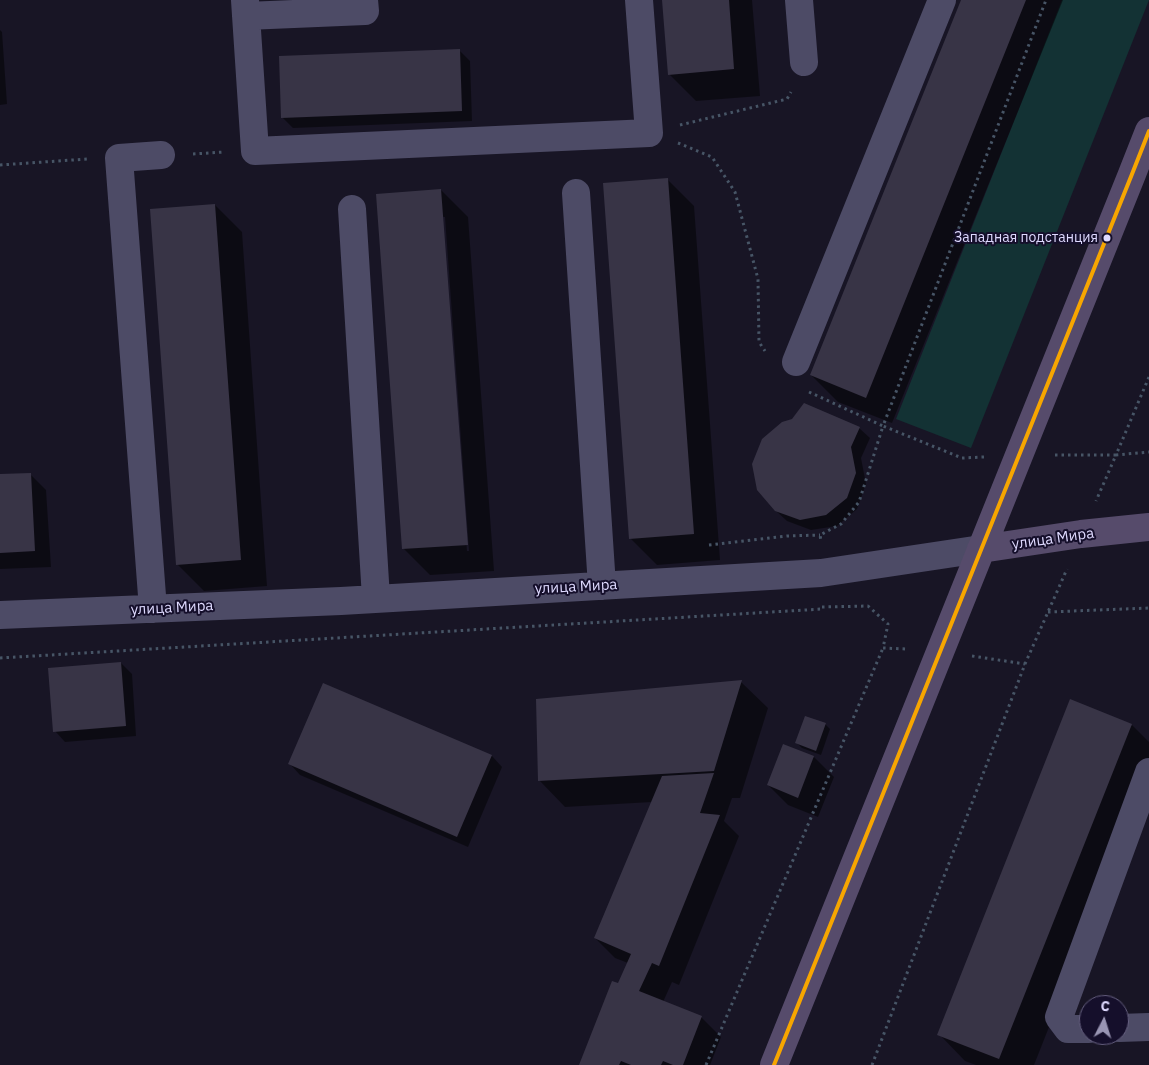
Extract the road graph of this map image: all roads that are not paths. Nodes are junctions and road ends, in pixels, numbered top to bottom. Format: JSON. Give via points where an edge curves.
{"nodes":[{"id":1,"x":364,"y":0,"type":"edge"},
{"id":2,"x":639,"y":0,"type":"edge"},
{"id":3,"x":799,"y":0,"type":"edge"},
{"id":4,"x":942,"y":0,"type":"edge"},
{"id":5,"x":246,"y":8,"type":"edge"},
{"id":6,"x":804,"y":62,"type":"road end"},
{"id":7,"x":1149,"y":130,"type":"edge"},
{"id":8,"x":161,"y":155,"type":"road end"},
{"id":9,"x":576,"y":193,"type":"dead end"},
{"id":10,"x":352,"y":209,"type":"dead end"},
{"id":11,"x":796,"y":362,"type":"road end"},
{"id":12,"x":1149,"y":527,"type":"edge"},
{"id":13,"x":981,"y":549,"type":"junction"},
{"id":14,"x":602,"y":586,"type":"junction"},
{"id":15,"x":376,"y":598,"type":"junction"},
{"id":16,"x":153,"y":609,"type":"junction"},
{"id":17,"x":0,"y":615,"type":"edge"},
{"id":18,"x":1149,"y":772,"type":"edge"},
{"id":19,"x":1149,"y":1027,"type":"edge"},
{"id":20,"x":1129,"y":1028,"type":"edge"},
{"id":21,"x":1079,"y":1029,"type":"edge"},
{"id":22,"x":774,"y":1065,"type":"edge"}],
"edges":[{"from":1,"to":5,"type":"street","via":[[365,11]]},
{"from":2,"to":5,"type":"street","via":[[649,132],[255,151]]},
{"from":3,"to":6,"type":"street"},
{"from":4,"to":11,"type":"street"},
{"from":7,"to":13,"type":"main road"},
{"from":8,"to":16,"type":"street","via":[[119,158]]},
{"from":9,"to":14,"type":"street"},
{"from":10,"to":15,"type":"street"},
{"from":12,"to":13,"type":"main road","name":"улица Мира"},
{"from":13,"to":14,"type":"street","name":"улица Мира","via":[[821,573]]},
{"from":13,"to":22,"type":"main road"},
{"from":14,"to":15,"type":"street","name":"улица Мира"},
{"from":15,"to":16,"type":"street","name":"улица Мира"},
{"from":16,"to":17,"type":"street","name":"улица Мира"},
{"from":18,"to":21,"type":"street","via":[[1058,1017],[1068,1029]]},
{"from":19,"to":20,"type":"street"}]}
